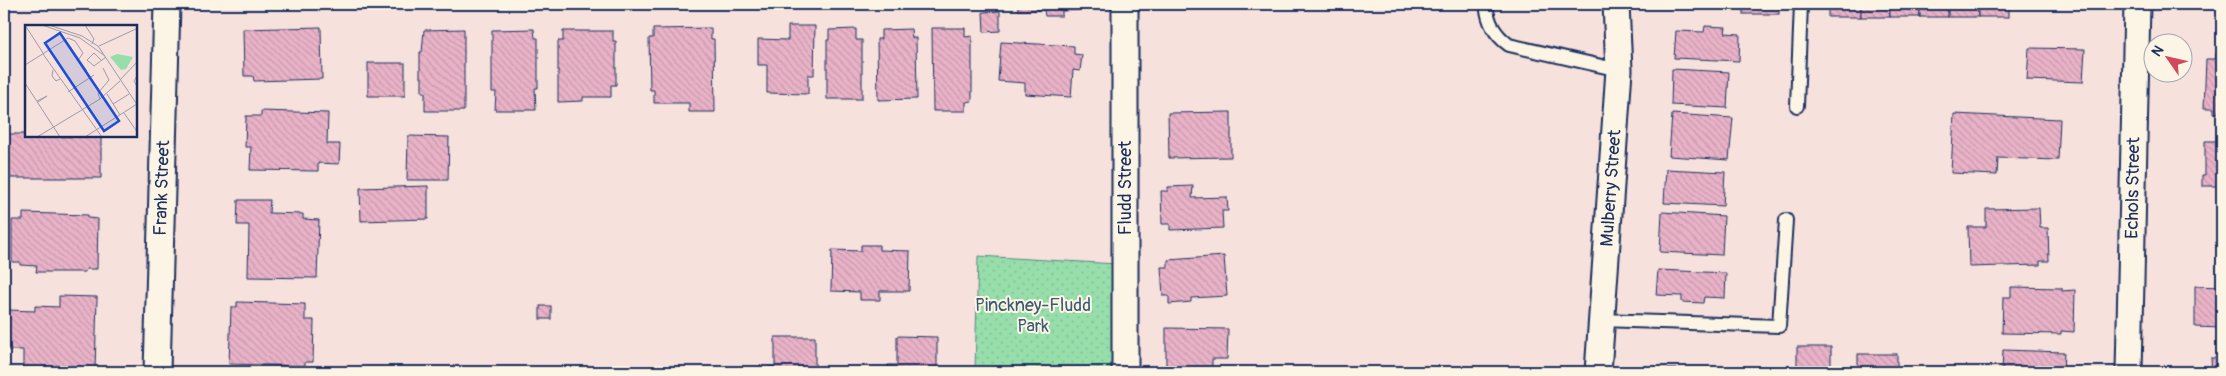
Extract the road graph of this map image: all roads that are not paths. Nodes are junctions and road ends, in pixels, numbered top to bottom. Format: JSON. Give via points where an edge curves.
{"nodes":[{"id":1,"x":167,"y":4,"type":"edge"},
{"id":2,"x":1125,"y":4,"type":"edge"},
{"id":3,"x":1486,"y":4,"type":"edge"},
{"id":4,"x":1616,"y":4,"type":"edge"},
{"id":5,"x":1801,"y":4,"type":"edge"},
{"id":6,"x":2137,"y":4,"type":"edge"},
{"id":7,"x":1619,"y":70,"type":"junction"},
{"id":8,"x":1797,"y":106,"type":"dead end"},
{"id":9,"x":1786,"y":220,"type":"dead end"},
{"id":10,"x":1601,"y":320,"type":"junction"},
{"id":11,"x":157,"y":372,"type":"edge"},
{"id":12,"x":1125,"y":372,"type":"edge"},
{"id":13,"x":1598,"y":372,"type":"edge"},
{"id":14,"x":2129,"y":372,"type":"edge"}],
"edges":[{"from":1,"to":11,"type":"street","name":"Frank Street"},
{"from":2,"to":12,"type":"street","name":"Fludd Street"},
{"from":3,"to":7,"type":"lane","via":[[1488,20],[1508,45]]},
{"from":4,"to":7,"type":"street","name":"Mulberry Street"},
{"from":5,"to":8,"type":"lane"},
{"from":6,"to":14,"type":"street","name":"Echols Street"},
{"from":7,"to":10,"type":"street","name":"Mulberry Street"},
{"from":9,"to":10,"type":"lane","via":[[1779,326]]},
{"from":10,"to":13,"type":"street","name":"Mulberry Street"}]}
